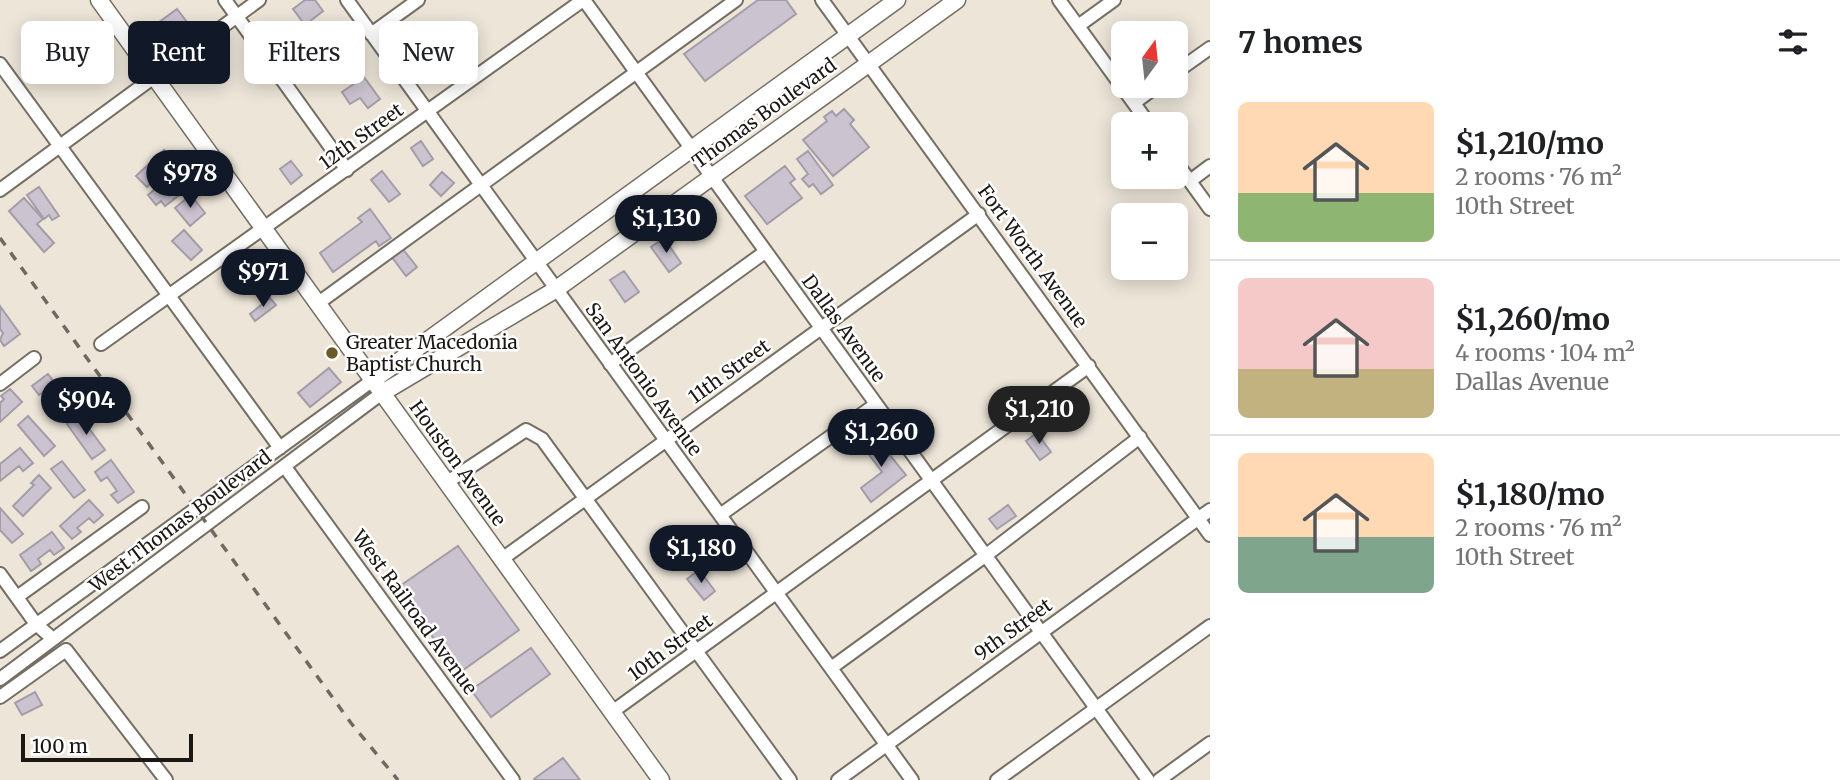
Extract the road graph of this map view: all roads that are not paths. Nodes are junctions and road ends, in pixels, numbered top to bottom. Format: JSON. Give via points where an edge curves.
{"nodes":[{"id":1,"x":99,"y":0,"type":"edge"},
{"id":2,"x":225,"y":0,"type":"edge"},
{"id":3,"x":259,"y":0,"type":"edge"},
{"id":4,"x":346,"y":0,"type":"edge"},
{"id":5,"x":418,"y":0,"type":"edge"},
{"id":6,"x":583,"y":0,"type":"edge"},
{"id":7,"x":736,"y":0,"type":"edge"},
{"id":8,"x":822,"y":0,"type":"edge"},
{"id":9,"x":897,"y":0,"type":"edge"},
{"id":10,"x":957,"y":0,"type":"edge"},
{"id":11,"x":1059,"y":0,"type":"edge"},
{"id":12,"x":1114,"y":0,"type":"edge"},
{"id":13,"x":237,"y":16,"type":"junction"},
{"id":14,"x":230,"y":21,"type":"edge"},
{"id":15,"x":1078,"y":26,"type":"junction"},
{"id":16,"x":371,"y":34,"type":"junction"},
{"id":17,"x":848,"y":35,"type":"junction"},
{"id":18,"x":128,"y":41,"type":"edge"},
{"id":19,"x":1210,"y":48,"type":"edge"},
{"id":20,"x":0,"y":64,"type":"edge"},
{"id":21,"x":869,"y":64,"type":"junction"},
{"id":22,"x":1188,"y":64,"type":"edge"},
{"id":23,"x":637,"y":74,"type":"junction"},
{"id":24,"x":142,"y":84,"type":"edge"},
{"id":25,"x":159,"y":84,"type":"edge"},
{"id":26,"x":1141,"y":98,"type":"edge"},
{"id":27,"x":1134,"y":103,"type":"junction"},
{"id":28,"x":427,"y":112,"type":"junction"},
{"id":29,"x":1140,"y":112,"type":"edge"},
{"id":30,"x":59,"y":145,"type":"junction"},
{"id":31,"x":691,"y":149,"type":"junction"},
{"id":32,"x":1210,"y":166,"type":"edge"},
{"id":33,"x":348,"y":170,"type":"junction"},
{"id":34,"x":712,"y":177,"type":"junction"},
{"id":35,"x":1188,"y":178,"type":"edge"},
{"id":36,"x":1190,"y":181,"type":"junction"},
{"id":37,"x":480,"y":186,"type":"junction"},
{"id":38,"x":0,"y":190,"type":"edge"},
{"id":39,"x":1210,"y":209,"type":"edge"},
{"id":40,"x":979,"y":214,"type":"junction"},
{"id":41,"x":264,"y":230,"type":"junction"},
{"id":42,"x":765,"y":252,"type":"junction"},
{"id":43,"x":535,"y":262,"type":"junction"},
{"id":44,"x":555,"y":290,"type":"junction"},
{"id":45,"x":169,"y":296,"type":"junction"},
{"id":46,"x":317,"y":304,"type":"junction"},
{"id":47,"x":821,"y":329,"type":"junction"},
{"id":48,"x":101,"y":344,"type":"dead end"},
{"id":49,"x":34,"y":358,"type":"dead end"},
{"id":50,"x":610,"y":364,"type":"junction"},
{"id":51,"x":1089,"y":366,"type":"junction"},
{"id":52,"x":0,"y":384,"type":"edge"},
{"id":53,"x":377,"y":387,"type":"junction"},
{"id":54,"x":875,"y":405,"type":"junction"},
{"id":55,"x":1140,"y":437,"type":"junction"},
{"id":56,"x":666,"y":441,"type":"junction"},
{"id":57,"x":279,"y":448,"type":"junction"},
{"id":58,"x":285,"y":467,"type":"junction"},
{"id":59,"x":931,"y":481,"type":"junction"},
{"id":60,"x":446,"y":483,"type":"junction"},
{"id":61,"x":586,"y":499,"type":"junction"},
{"id":62,"x":142,"y":507,"type":"dead end"},
{"id":63,"x":1210,"y":510,"type":"edge"},
{"id":64,"x":720,"y":515,"type":"junction"},
{"id":65,"x":1198,"y":519,"type":"junction"},
{"id":66,"x":1210,"y":535,"type":"edge"},
{"id":67,"x":985,"y":556,"type":"junction"},
{"id":68,"x":502,"y":559,"type":"junction"},
{"id":69,"x":0,"y":574,"type":"edge"},
{"id":70,"x":777,"y":593,"type":"junction"},
{"id":71,"x":17,"y":597,"type":"junction"},
{"id":72,"x":36,"y":624,"type":"junction"},
{"id":73,"x":1210,"y":626,"type":"edge"},
{"id":74,"x":1040,"y":633,"type":"junction"},
{"id":75,"x":53,"y":639,"type":"junction"},
{"id":76,"x":0,"y":651,"type":"edge"},
{"id":77,"x":697,"y":651,"type":"junction"},
{"id":78,"x":831,"y":668,"type":"junction"},
{"id":79,"x":0,"y":679,"type":"edge"},
{"id":80,"x":0,"y":697,"type":"edge"},
{"id":81,"x":1096,"y":710,"type":"junction"},
{"id":82,"x":612,"y":712,"type":"junction"},
{"id":83,"x":1210,"y":743,"type":"edge"},
{"id":84,"x":887,"y":744,"type":"junction"},
{"id":85,"x":166,"y":780,"type":"edge"},
{"id":86,"x":513,"y":780,"type":"edge"},
{"id":87,"x":661,"y":780,"type":"edge"},
{"id":88,"x":790,"y":780,"type":"edge"},
{"id":89,"x":838,"y":780,"type":"edge"},
{"id":90,"x":912,"y":780,"type":"edge"},
{"id":91,"x":997,"y":780,"type":"edge"},
{"id":92,"x":1148,"y":780,"type":"edge"},
{"id":93,"x":1159,"y":780,"type":"edge"}],
"edges":[{"from":1,"to":18,"type":"main road","name":"Houston Avenue"},
{"from":2,"to":13,"type":"street"},
{"from":3,"to":13,"type":"street"},
{"from":4,"to":16,"type":"street","name":"San Antonio Avenue"},
{"from":5,"to":16,"type":"street"},
{"from":6,"to":23,"type":"street","name":"Dallas Avenue"},
{"from":6,"to":28,"type":"street","name":"12th Street"},
{"from":7,"to":23,"type":"street"},
{"from":8,"to":17,"type":"street","name":"Fort Worth Avenue"},
{"from":9,"to":17,"type":"main road","name":"Thomas Boulevard"},
{"from":10,"to":21,"type":"main road","name":"Thomas Boulevard"},
{"from":11,"to":15,"type":"street"},
{"from":12,"to":15,"type":"street"},
{"from":13,"to":14,"type":"street"},
{"from":13,"to":33,"type":"street"},
{"from":15,"to":27,"type":"street"},
{"from":16,"to":28,"type":"street","name":"San Antonio Avenue"},
{"from":17,"to":21,"type":"street","name":"Fort Worth Avenue"},
{"from":17,"to":31,"type":"main road","name":"Thomas Boulevard"},
{"from":19,"to":22,"type":"street"},
{"from":20,"to":30,"type":"street"},
{"from":21,"to":34,"type":"main road","name":"Thomas Boulevard"},
{"from":21,"to":40,"type":"street","name":"Fort Worth Avenue"},
{"from":23,"to":31,"type":"street","name":"Dallas Avenue"},
{"from":23,"to":37,"type":"street"},
{"from":24,"to":30,"type":"street"},
{"from":25,"to":41,"type":"main road","name":"Houston Avenue"},
{"from":26,"to":27,"type":"street"},
{"from":27,"to":29,"type":"street"},
{"from":28,"to":33,"type":"street","name":"12th Street"},
{"from":28,"to":37,"type":"street","name":"San Antonio Avenue"},
{"from":30,"to":38,"type":"street"},
{"from":30,"to":45,"type":"street"},
{"from":31,"to":34,"type":"street","name":"Dallas Avenue"},
{"from":31,"to":43,"type":"main road","name":"Thomas Boulevard"},
{"from":32,"to":36,"type":"street"},
{"from":33,"to":41,"type":"street","name":"12th Street"},
{"from":34,"to":42,"type":"street","name":"Dallas Avenue"},
{"from":34,"to":44,"type":"main road","name":"Thomas Boulevard"},
{"from":35,"to":36,"type":"street"},
{"from":36,"to":39,"type":"street"},
{"from":37,"to":43,"type":"street","name":"San Antonio Avenue"},
{"from":37,"to":46,"type":"street"},
{"from":40,"to":47,"type":"street","name":"11th Street"},
{"from":40,"to":51,"type":"street","name":"Fort Worth Avenue"},
{"from":41,"to":45,"type":"street","name":"12th Street"},
{"from":41,"to":46,"type":"main road","name":"Houston Avenue"},
{"from":42,"to":47,"type":"street","name":"Dallas Avenue"},
{"from":42,"to":50,"type":"street"},
{"from":43,"to":44,"type":"street","name":"San Antonio Avenue"},
{"from":43,"to":53,"type":"main road","name":"Thomas Boulevard"},
{"from":44,"to":50,"type":"street","name":"San Antonio Avenue"},
{"from":44,"to":53,"type":"main road","name":"Thomas Boulevard"},
{"from":45,"to":48,"type":"street","name":"12th Street"},
{"from":45,"to":57,"type":"street"},
{"from":46,"to":53,"type":"main road","name":"Houston Avenue"},
{"from":47,"to":54,"type":"street","name":"Dallas Avenue"},
{"from":47,"to":56,"type":"street","name":"11th Street"},
{"from":49,"to":52,"type":"street"},
{"from":50,"to":56,"type":"street","name":"San Antonio Avenue"},
{"from":51,"to":55,"type":"street","name":"Fort Worth Avenue"},
{"from":51,"to":59,"type":"street","name":"10th Street"},
{"from":53,"to":57,"type":"street","name":"West Thomas Boulevard"},
{"from":53,"to":58,"type":"street","name":"West Thomas Boulevard"},
{"from":53,"to":60,"type":"main road","name":"Houston Avenue"},
{"from":54,"to":59,"type":"street","name":"Dallas Avenue"},
{"from":54,"to":64,"type":"street"},
{"from":55,"to":65,"type":"street","name":"Fort Worth Avenue"},
{"from":55,"to":67,"type":"street"},
{"from":56,"to":61,"type":"street","name":"11th Street"},
{"from":56,"to":64,"type":"street","name":"San Antonio Avenue"},
{"from":57,"to":72,"type":"street","name":"West Thomas Boulevard"},
{"from":58,"to":75,"type":"street","name":"West Thomas Boulevard"},
{"from":58,"to":86,"type":"street","name":"West Railroad Avenue"},
{"from":59,"to":67,"type":"street","name":"Dallas Avenue"},
{"from":59,"to":70,"type":"street","name":"10th Street"},
{"from":60,"to":61,"type":"street","via":[[526,430],[542,439]]},
{"from":60,"to":68,"type":"main road","name":"Houston Avenue"},
{"from":61,"to":68,"type":"street","name":"11th Street"},
{"from":61,"to":77,"type":"street"},
{"from":62,"to":71,"type":"street"},
{"from":63,"to":65,"type":"street","name":"9th Street"},
{"from":64,"to":70,"type":"street","name":"San Antonio Avenue"},
{"from":65,"to":66,"type":"street","name":"Fort Worth Avenue"},
{"from":65,"to":74,"type":"street","name":"9th Street"},
{"from":67,"to":74,"type":"street","name":"Dallas Avenue"},
{"from":67,"to":78,"type":"street"},
{"from":68,"to":82,"type":"main road","name":"Houston Avenue"},
{"from":69,"to":71,"type":"street"},
{"from":70,"to":77,"type":"street","name":"10th Street"},
{"from":70,"to":78,"type":"street","name":"San Antonio Avenue"},
{"from":71,"to":72,"type":"street"},
{"from":72,"to":75,"type":"street"},
{"from":72,"to":76,"type":"street","name":"West Thomas Boulevard"},
{"from":73,"to":81,"type":"street"},
{"from":74,"to":81,"type":"street","name":"Dallas Avenue"},
{"from":74,"to":84,"type":"street","name":"9th Street"},
{"from":75,"to":79,"type":"street","name":"West Thomas Boulevard"},
{"from":77,"to":82,"type":"street","name":"10th Street"},
{"from":77,"to":88,"type":"street"},
{"from":78,"to":84,"type":"street","name":"San Antonio Avenue"},
{"from":80,"to":85,"type":"street","via":[[66,650]]},
{"from":81,"to":91,"type":"street"},
{"from":81,"to":92,"type":"street","name":"Dallas Avenue"},
{"from":82,"to":87,"type":"main road","name":"Houston Avenue"},
{"from":83,"to":93,"type":"street"},
{"from":84,"to":89,"type":"street","name":"9th Street"},
{"from":84,"to":90,"type":"street","name":"San Antonio Avenue"}]}
